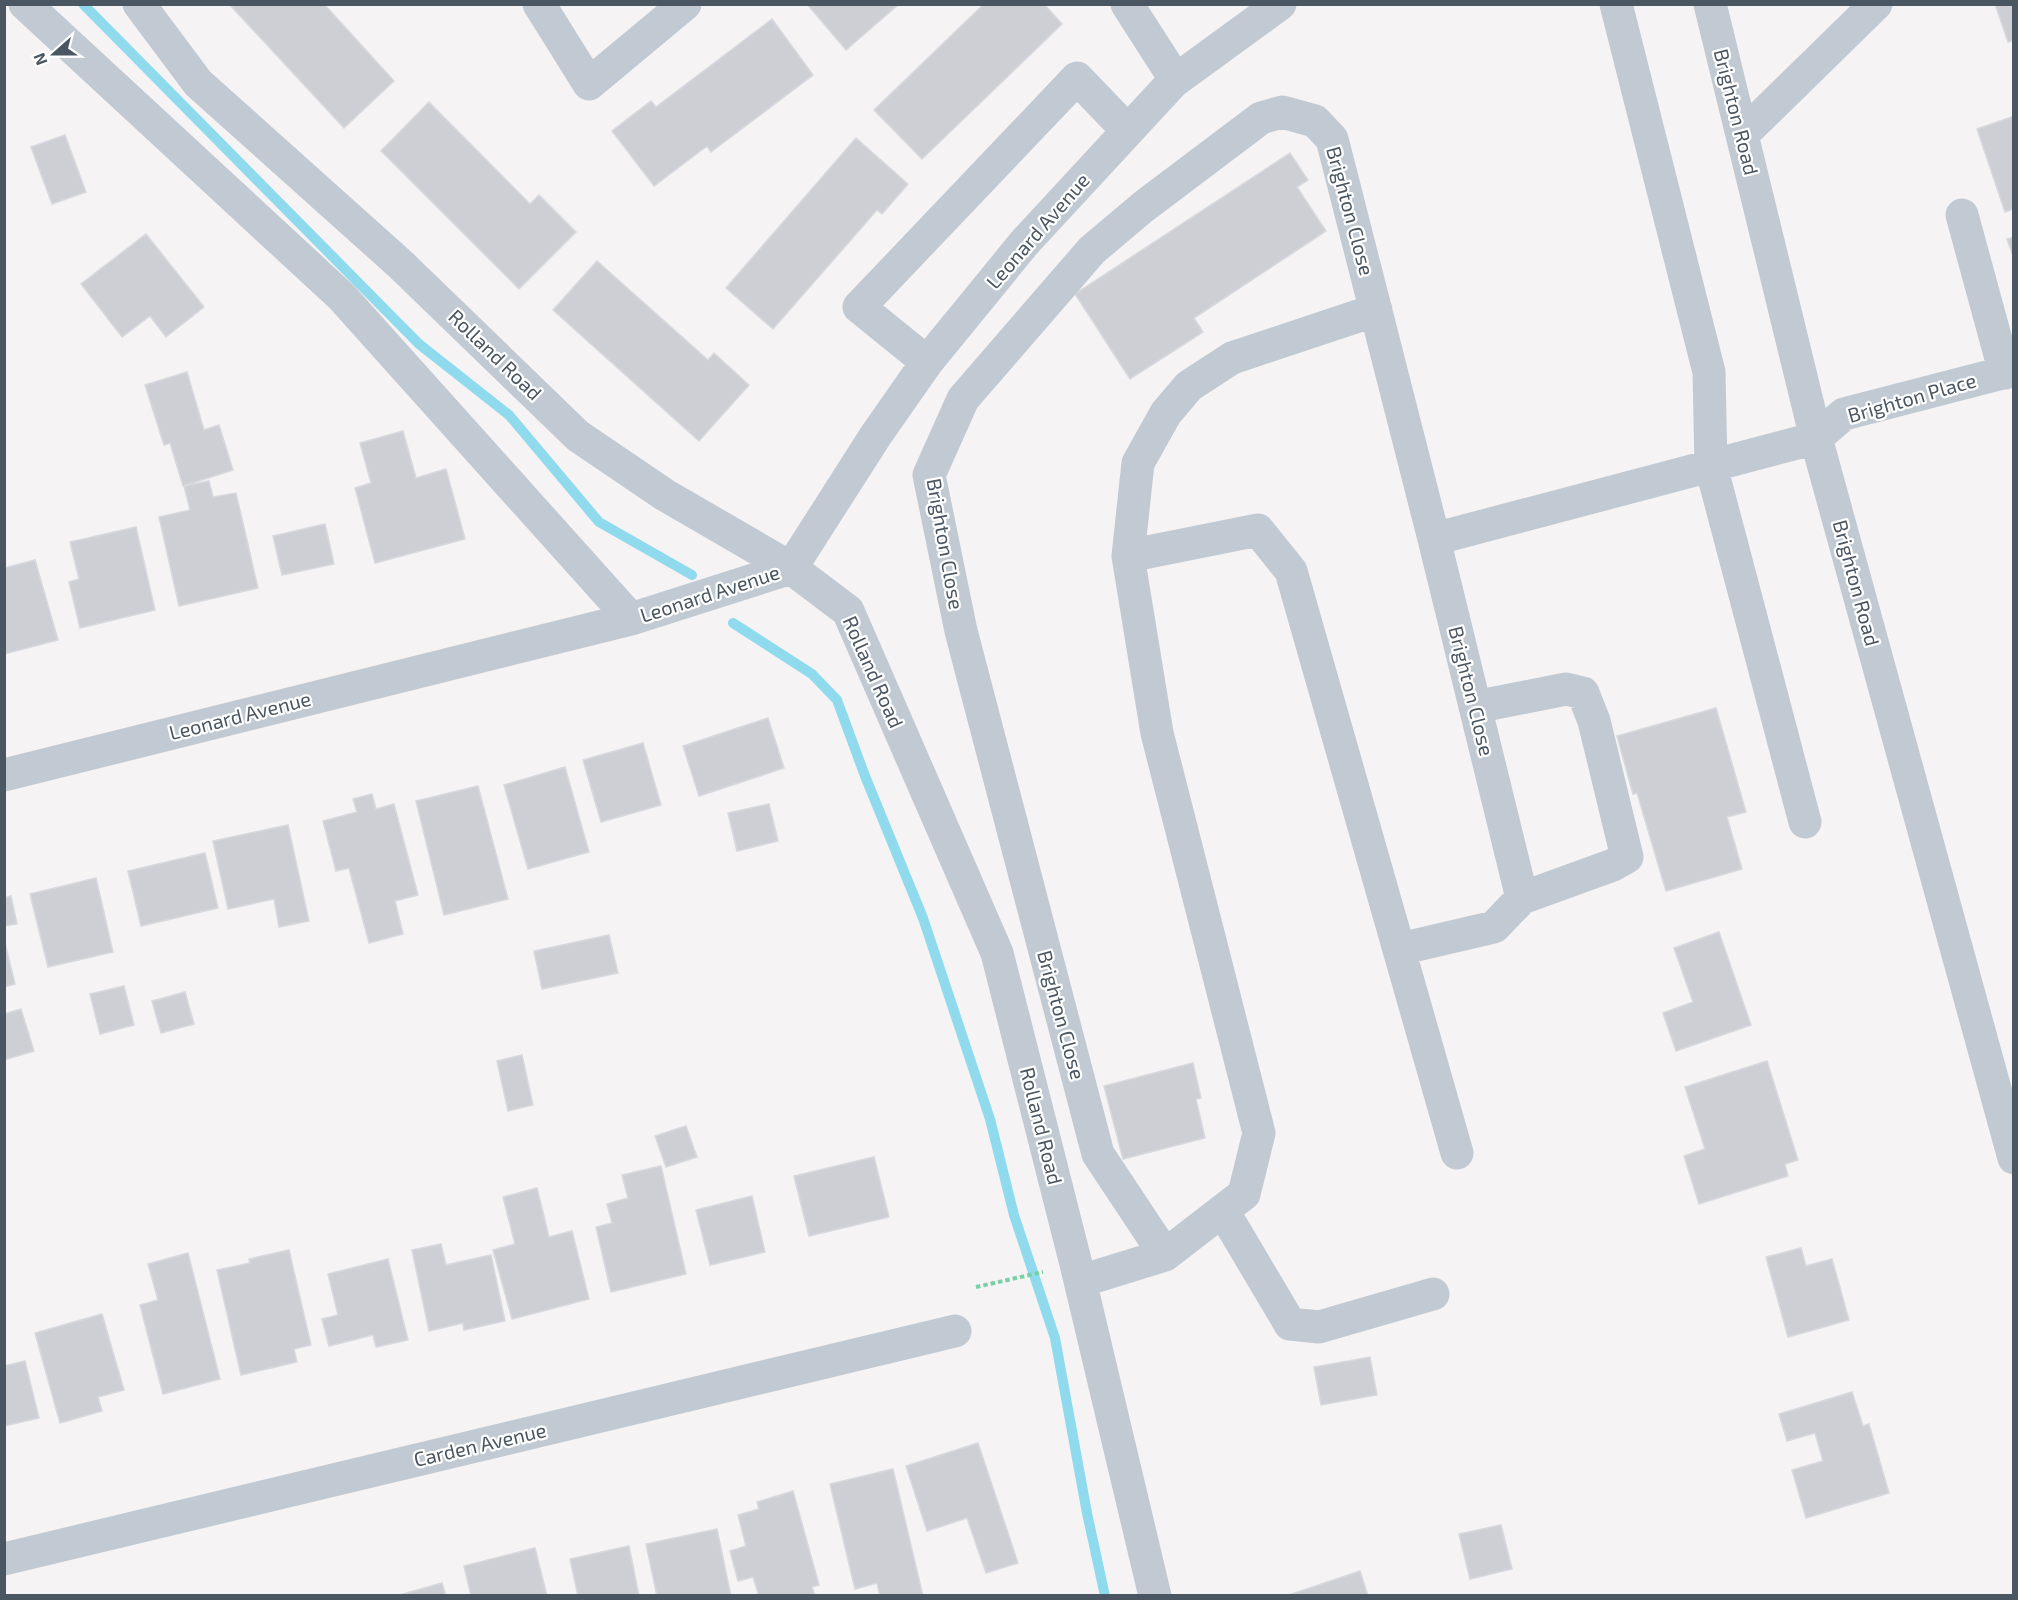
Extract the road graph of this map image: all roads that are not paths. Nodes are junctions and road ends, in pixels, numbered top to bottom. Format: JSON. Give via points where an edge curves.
{"nodes":[{"id":1,"x":26,"y":4,"type":"edge"},
{"id":2,"x":139,"y":4,"type":"edge"},
{"id":3,"x":539,"y":4,"type":"edge"},
{"id":4,"x":685,"y":4,"type":"edge"},
{"id":5,"x":1127,"y":4,"type":"edge"},
{"id":6,"x":1280,"y":4,"type":"edge"},
{"id":7,"x":1616,"y":4,"type":"edge"},
{"id":8,"x":1710,"y":4,"type":"edge"},
{"id":9,"x":1876,"y":4,"type":"edge"},
{"id":10,"x":1177,"y":78,"type":"junction"},
{"id":11,"x":1127,"y":130,"type":"junction"},
{"id":12,"x":1742,"y":135,"type":"junction"},
{"id":13,"x":1962,"y":215,"type":"dead end"},
{"id":14,"x":1376,"y":310,"type":"junction"},
{"id":15,"x":927,"y":362,"type":"junction"},
{"id":16,"x":2009,"y":371,"type":"edge"},
{"id":17,"x":1816,"y":438,"type":"junction"},
{"id":18,"x":1711,"y":466,"type":"junction"},
{"id":19,"x":1434,"y":539,"type":"junction"},
{"id":20,"x":1128,"y":556,"type":"junction"},
{"id":21,"x":791,"y":568,"type":"junction"},
{"id":22,"x":631,"y":619,"type":"junction"},
{"id":23,"x":1475,"y":707,"type":"junction"},
{"id":24,"x":4,"y":775,"type":"edge"},
{"id":25,"x":1805,"y":822,"type":"dead end"},
{"id":26,"x":1522,"y":898,"type":"junction"},
{"id":27,"x":1400,"y":949,"type":"junction"},
{"id":28,"x":1457,"y":1153,"type":"dead end"},
{"id":29,"x":2013,"y":1158,"type":"edge"},
{"id":30,"x":1223,"y":1211,"type":"junction"},
{"id":31,"x":1166,"y":1255,"type":"junction"},
{"id":32,"x":1081,"y":1281,"type":"junction"},
{"id":33,"x":1433,"y":1294,"type":"dead end"},
{"id":34,"x":955,"y":1331,"type":"dead end"},
{"id":35,"x":4,"y":1559,"type":"edge"},
{"id":36,"x":1155,"y":1596,"type":"edge"}],
"edges":[{"from":1,"to":22,"type":"street","via":[[342,297]]},
{"from":2,"to":21,"type":"street","name":"Rolland Road","via":[[198,82],[399,263],[578,436],[665,495]]},
{"from":3,"to":4,"type":"street","via":[[589,84]]},
{"from":5,"to":10,"type":"street"},
{"from":6,"to":10,"type":"street","name":"Leonard Avenue"},
{"from":7,"to":18,"type":"street","via":[[1709,372]]},
{"from":8,"to":12,"type":"street","name":"Brighton Road"},
{"from":9,"to":12,"type":"street"},
{"from":10,"to":11,"type":"street","name":"Leonard Avenue"},
{"from":11,"to":15,"type":"street","name":"Leonard Avenue","via":[[1024,242]]},
{"from":11,"to":15,"type":"street","via":[[1077,78],[859,307]]},
{"from":12,"to":17,"type":"street","name":"Brighton Road"},
{"from":13,"to":16,"type":"street"},
{"from":14,"to":19,"type":"street","name":"Brighton Close"},
{"from":14,"to":20,"type":"street","via":[[1232,357],[1189,386],[1166,413],[1138,463]]},
{"from":14,"to":31,"type":"street","name":"Brighton Close","via":[[1332,140],[1315,121],[1282,112],[1261,118],[1092,250],[963,399],[929,475],[961,631],[1098,1154]]},
{"from":15,"to":21,"type":"street","name":"Leonard Avenue"},
{"from":16,"to":17,"type":"street","name":"Brighton Place","via":[[1844,414]]},
{"from":17,"to":18,"type":"street"},
{"from":17,"to":29,"type":"street","name":"Brighton Road"},
{"from":18,"to":19,"type":"street"},
{"from":18,"to":25,"type":"street"},
{"from":19,"to":23,"type":"street","name":"Brighton Close"},
{"from":20,"to":27,"type":"street","via":[[1258,530],[1291,572]]},
{"from":20,"to":30,"type":"street","via":[[1157,733],[1259,1132],[1244,1194]]},
{"from":21,"to":22,"type":"street","name":"Leonard Avenue"},
{"from":21,"to":32,"type":"street","name":"Rolland Road","via":[[848,611],[997,953]]},
{"from":22,"to":24,"type":"street","name":"Leonard Avenue"},
{"from":23,"to":26,"type":"street","name":"Brighton Close"},
{"from":23,"to":26,"type":"street","via":[[1566,689],[1583,693],[1627,857]]},
{"from":26,"to":27,"type":"street","via":[[1494,927]]},
{"from":27,"to":28,"type":"street"},
{"from":30,"to":31,"type":"street"},
{"from":30,"to":33,"type":"street","via":[[1290,1324],[1319,1327]]},
{"from":31,"to":32,"type":"street"},
{"from":32,"to":36,"type":"street","name":"Rolland Road"},
{"from":34,"to":35,"type":"street","name":"Carden Avenue"}]}
